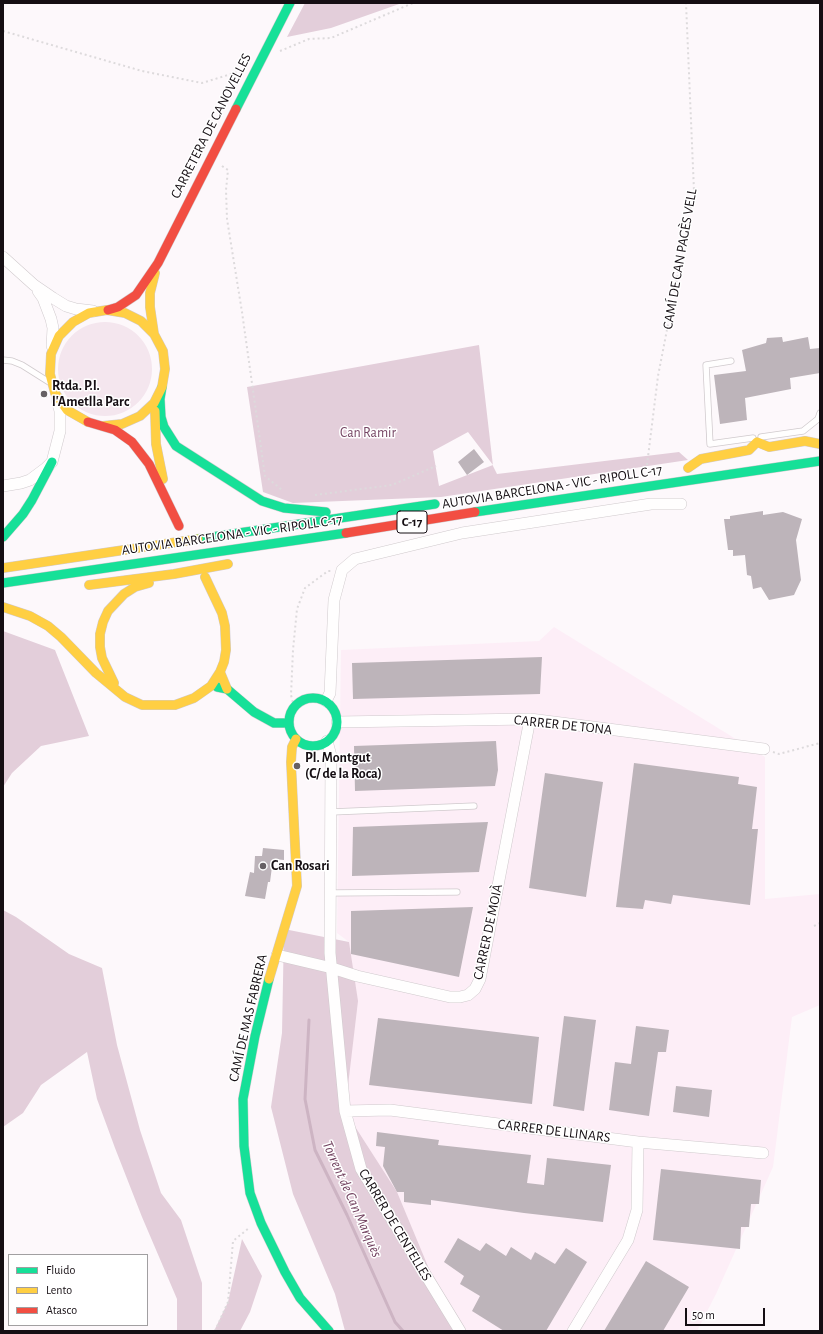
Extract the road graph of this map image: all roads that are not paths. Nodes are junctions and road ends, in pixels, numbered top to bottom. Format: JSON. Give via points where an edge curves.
{"nodes":[{"id":1,"x":290,"y":3,"type":"edge"},
{"id":2,"x":3,"y":257,"type":"edge"},
{"id":3,"x":158,"y":263,"type":"junction"},
{"id":4,"x":34,"y":286,"type":"junction"},
{"id":5,"x":103,"y":311,"type":"junction"},
{"id":6,"x":154,"y":334,"type":"junction"},
{"id":7,"x":51,"y":354,"type":"junction"},
{"id":8,"x":3,"y":360,"type":"edge"},
{"id":9,"x":731,"y":361,"type":"dead end"},
{"id":10,"x":162,"y":387,"type":"junction"},
{"id":11,"x":54,"y":389,"type":"junction"},
{"id":12,"x":156,"y":398,"type":"junction"},
{"id":13,"x":820,"y":413,"type":"edge"},
{"id":14,"x":103,"y":426,"type":"junction"},
{"id":15,"x":757,"y":440,"type":"junction"},
{"id":16,"x":820,"y":444,"type":"edge"},
{"id":17,"x":820,"y":448,"type":"edge"},
{"id":18,"x":766,"y":456,"type":"dead end"},
{"id":19,"x":750,"y":458,"type":"dead end"},
{"id":20,"x":820,"y":461,"type":"edge"},
{"id":21,"x":52,"y":462,"type":"junction"},
{"id":22,"x":3,"y":486,"type":"edge"},
{"id":23,"x":444,"y":503,"type":"dead end"},
{"id":24,"x":681,"y":504,"type":"dead end"},
{"id":25,"x":388,"y":511,"type":"junction"},
{"id":26,"x":174,"y":515,"type":"junction"},
{"id":27,"x":429,"y":520,"type":"junction"},
{"id":28,"x":179,"y":526,"type":"dead end"},
{"id":29,"x":3,"y":537,"type":"edge"},
{"id":30,"x":317,"y":546,"type":"dead end"},
{"id":31,"x":234,"y":562,"type":"dead end"},
{"id":32,"x":3,"y":568,"type":"edge"},
{"id":33,"x":174,"y":574,"type":"junction"},
{"id":34,"x":205,"y":577,"type":"dead end"},
{"id":35,"x":3,"y":583,"type":"edge"},
{"id":36,"x":78,"y":586,"type":"dead end"},
{"id":37,"x":3,"y":607,"type":"edge"},
{"id":38,"x":220,"y":672,"type":"junction"},
{"id":39,"x":211,"y":686,"type":"junction"},
{"id":40,"x":227,"y":689,"type":"junction"},
{"id":41,"x":125,"y":697,"type":"junction"},
{"id":42,"x":326,"y":701,"type":"junction"},
{"id":43,"x":530,"y":719,"type":"junction"},
{"id":44,"x":337,"y":722,"type":"junction"},
{"id":45,"x":289,"y":723,"type":"junction"},
{"id":46,"x":296,"y":739,"type":"junction"},
{"id":47,"x":327,"y":741,"type":"junction"},
{"id":48,"x":764,"y":749,"type":"road end"},
{"id":49,"x":474,"y":806,"type":"dead end"},
{"id":50,"x":331,"y":812,"type":"junction"},
{"id":51,"x":457,"y":892,"type":"dead end"},
{"id":52,"x":330,"y":893,"type":"junction"},
{"id":53,"x":277,"y":955,"type":"junction"},
{"id":54,"x":332,"y":968,"type":"junction"},
{"id":55,"x":345,"y":1111,"type":"junction"},
{"id":56,"x":638,"y":1142,"type":"junction"},
{"id":57,"x":763,"y":1153,"type":"dead end"},
{"id":58,"x":330,"y":1331,"type":"edge"},
{"id":59,"x":460,"y":1331,"type":"edge"},
{"id":60,"x":573,"y":1331,"type":"edge"}],
"edges":[{"from":1,"to":3,"type":"main road","name":"CARRETERA DE CANOVELLES"},
{"from":2,"to":4,"type":"street"},
{"from":3,"to":5,"type":"main road","name":"CARRETERA DE CANOVELLES","via":[[136,295],[128,302]]},
{"from":3,"to":6,"type":"main road","name":"CARRETERA DE CANOVELLES","via":[[150,293]]},
{"from":4,"to":5,"type":"street","via":[[66,306]]},
{"from":4,"to":7,"type":"street","via":[[43,298],[51,319]]},
{"from":5,"to":6,"type":"main road","via":[[125,313],[141,321]]},
{"from":5,"to":7,"type":"main road","via":[[89,313],[73,322],[59,336]]},
{"from":6,"to":10,"type":"main road","via":[[162,351],[165,369]]},
{"from":7,"to":11,"type":"main road","via":[[50,374]]},
{"from":8,"to":11,"type":"lane","via":[[22,365]]},
{"from":9,"to":15,"type":"lane","via":[[706,365],[710,444]]},
{"from":10,"to":12,"type":"main road"},
{"from":10,"to":25,"type":"main road","via":[[161,417],[176,446],[262,500],[284,508],[317,512]]},
{"from":11,"to":14,"type":"main road","via":[[67,410],[84,421]]},
{"from":11,"to":21,"type":"street","via":[[60,411],[60,430]]},
{"from":12,"to":14,"type":"main road","via":[[140,416],[122,424]]},
{"from":12,"to":26,"type":"main road","via":[[155,426],[159,464]]},
{"from":13,"to":15,"type":"lane","via":[[818,419],[803,431]]},
{"from":14,"to":26,"type":"main road","via":[[123,435],[140,452],[149,464]]},
{"from":15,"to":16,"type":"main road","via":[[769,447],[805,441]]},
{"from":15,"to":19,"type":"main road","via":[[749,450],[701,459],[685,468]]},
{"from":17,"to":18,"type":"main road"},
{"from":20,"to":27,"type":"main road","name":"AUTOVIA BARCELONA - VIC - RIPOLL C-17","number":"C-17"},
{"from":21,"to":22,"type":"street","via":[[30,480]]},
{"from":21,"to":29,"type":"main road","via":[[24,514]]},
{"from":23,"to":25,"type":"main road","name":"AUTOVIA BARCELONA - VIC - RIPOLL C-17","number":"C-17"},
{"from":24,"to":42,"type":"street","via":[[651,504],[462,533],[355,559],[342,570],[334,600],[330,693]]},
{"from":25,"to":32,"type":"main road","name":"AUTOVIA BARCELONA - VIC - RIPOLL C-17","number":"C-17"},
{"from":26,"to":28,"type":"main road"},
{"from":27,"to":30,"type":"main road","via":[[370,536]]},
{"from":27,"to":35,"type":"main road","name":"AUTOVIA BARCELONA - VIC - RIPOLL C-17","number":"C-17"},
{"from":31,"to":33,"type":"main road"},
{"from":33,"to":36,"type":"main road"},
{"from":33,"to":41,"type":"main road","via":[[135,587],[124,594],[108,610],[103,622],[100,634],[102,658],[112,680]]},
{"from":34,"to":38,"type":"main road","via":[[222,613],[226,650]]},
{"from":37,"to":41,"type":"main road","via":[[30,616],[48,626]]},
{"from":38,"to":39,"type":"main road"},
{"from":38,"to":40,"type":"main road"},
{"from":39,"to":40,"type":"main road"},
{"from":39,"to":41,"type":"main road","via":[[194,698],[174,705],[142,705]]},
{"from":40,"to":45,"type":"main road","via":[[254,712],[274,722]]},
{"from":42,"to":44,"type":"main road","via":[[333,709]]},
{"from":42,"to":45,"type":"main road","via":[[316,698],[304,699],[294,706]]},
{"from":43,"to":44,"type":"street","name":"CARRER DE TONA"},
{"from":43,"to":48,"type":"street","name":"CARRER DE TONA"},
{"from":43,"to":54,"type":"street","name":"CARRER DE MOIÀ","via":[[480,979],[475,989],[468,995],[450,997]]},
{"from":44,"to":47,"type":"main road","via":[[334,733]]},
{"from":45,"to":46,"type":"main road"},
{"from":46,"to":47,"type":"main road","via":[[303,744],[316,746]]},
{"from":46,"to":53,"type":"main road","name":"CAMÍ DE MAS FABRERA","via":[[292,747],[292,762],[297,886]]},
{"from":47,"to":50,"type":"street","name":"CARRER DE CENTELLES","via":[[332,756]]},
{"from":49,"to":50,"type":"lane"},
{"from":50,"to":52,"type":"street","name":"CARRER DE CENTELLES"},
{"from":51,"to":52,"type":"lane"},
{"from":52,"to":54,"type":"street","name":"CARRER DE CENTELLES"},
{"from":53,"to":54,"type":"street","name":"CARRER DE MOIÀ"},
{"from":53,"to":58,"type":"main road","name":"CAMÍ DE MAS FABRERA","via":[[255,1036],[243,1099],[244,1146],[250,1193],[300,1298]]},
{"from":54,"to":55,"type":"street","name":"CARRER DE CENTELLES"},
{"from":55,"to":56,"type":"street","name":"CARRER DE LLINARS","via":[[390,1110]]},
{"from":55,"to":59,"type":"street","name":"CARRER DE CENTELLES","via":[[361,1169]]},
{"from":56,"to":57,"type":"street","name":"CARRER DE LLINARS"},
{"from":56,"to":60,"type":"street","via":[[637,1210],[628,1240]]}]}
